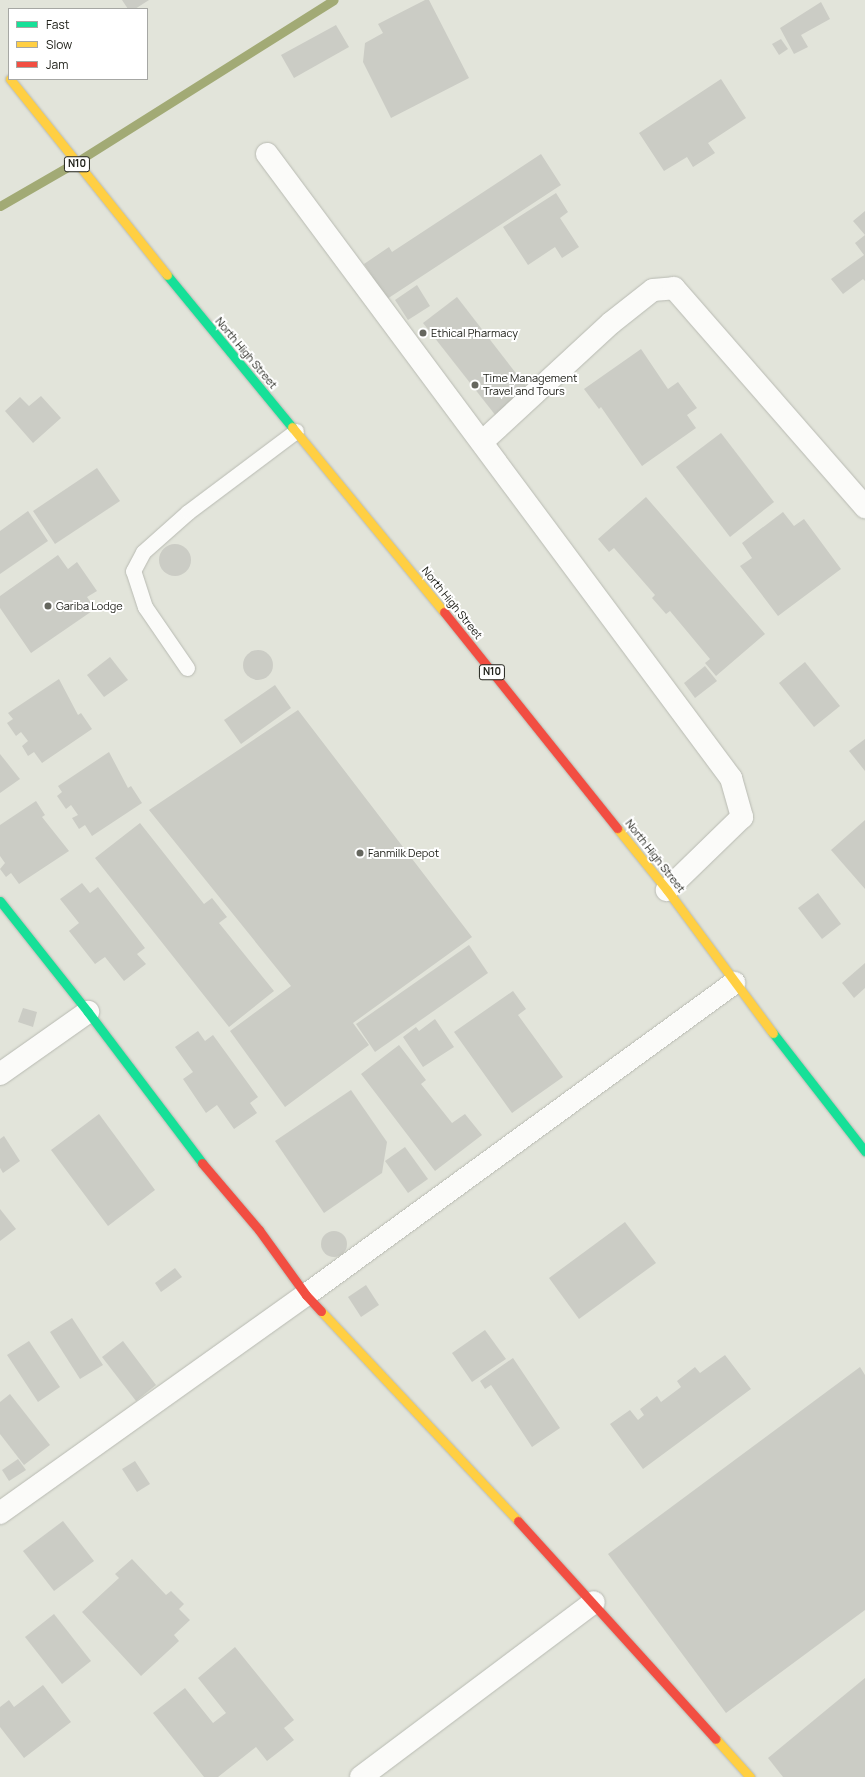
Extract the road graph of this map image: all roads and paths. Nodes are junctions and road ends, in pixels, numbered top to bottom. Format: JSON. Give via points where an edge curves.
{"nodes":[{"id":1,"x":11,"y":80,"type":"edge"},
{"id":2,"x":267,"y":154,"type":"dead end"},
{"id":3,"x":296,"y":431,"type":"junction"},
{"id":4,"x":482,"y":442,"type":"junction"},
{"id":5,"x":865,"y":507,"type":"edge"},
{"id":6,"x":187,"y":668,"type":"dead end"},
{"id":7,"x":667,"y":890,"type":"junction"},
{"id":8,"x":0,"y":901,"type":"edge"},
{"id":9,"x":734,"y":983,"type":"junction"},
{"id":10,"x":88,"y":1012,"type":"junction"},
{"id":11,"x":0,"y":1074,"type":"edge"},
{"id":12,"x":865,"y":1151,"type":"edge"},
{"id":13,"x":306,"y":1294,"type":"junction"},
{"id":14,"x":0,"y":1513,"type":"edge"},
{"id":15,"x":594,"y":1602,"type":"junction"},
{"id":16,"x":361,"y":1777,"type":"edge"},
{"id":17,"x":750,"y":1777,"type":"edge"}],
"edges":[{"from":1,"to":3,"type":"main road","name":"North High Street","number":"N10","via":[[106,202]]},
{"from":2,"to":4,"type":"street"},
{"from":3,"to":6,"type":"lane","via":[[188,512],[143,552],[133,571],[146,608]]},
{"from":3,"to":7,"type":"main road","name":"North High Street","number":"N10"},
{"from":4,"to":5,"type":"street","via":[[611,323],[653,290],[674,288]]},
{"from":4,"to":7,"type":"street","via":[[731,778],[742,817]]},
{"from":7,"to":9,"type":"main road","name":"North High Street","number":"N10"},
{"from":8,"to":10,"type":"main road"},
{"from":9,"to":12,"type":"main road","name":"North High Street","number":"N10"},
{"from":9,"to":13,"type":"street"},
{"from":10,"to":11,"type":"street"},
{"from":10,"to":13,"type":"main road","via":[[194,1154],[259,1230]]},
{"from":13,"to":14,"type":"street"},
{"from":13,"to":15,"type":"main road"},
{"from":15,"to":16,"type":"street"},
{"from":15,"to":17,"type":"main road"}]}
